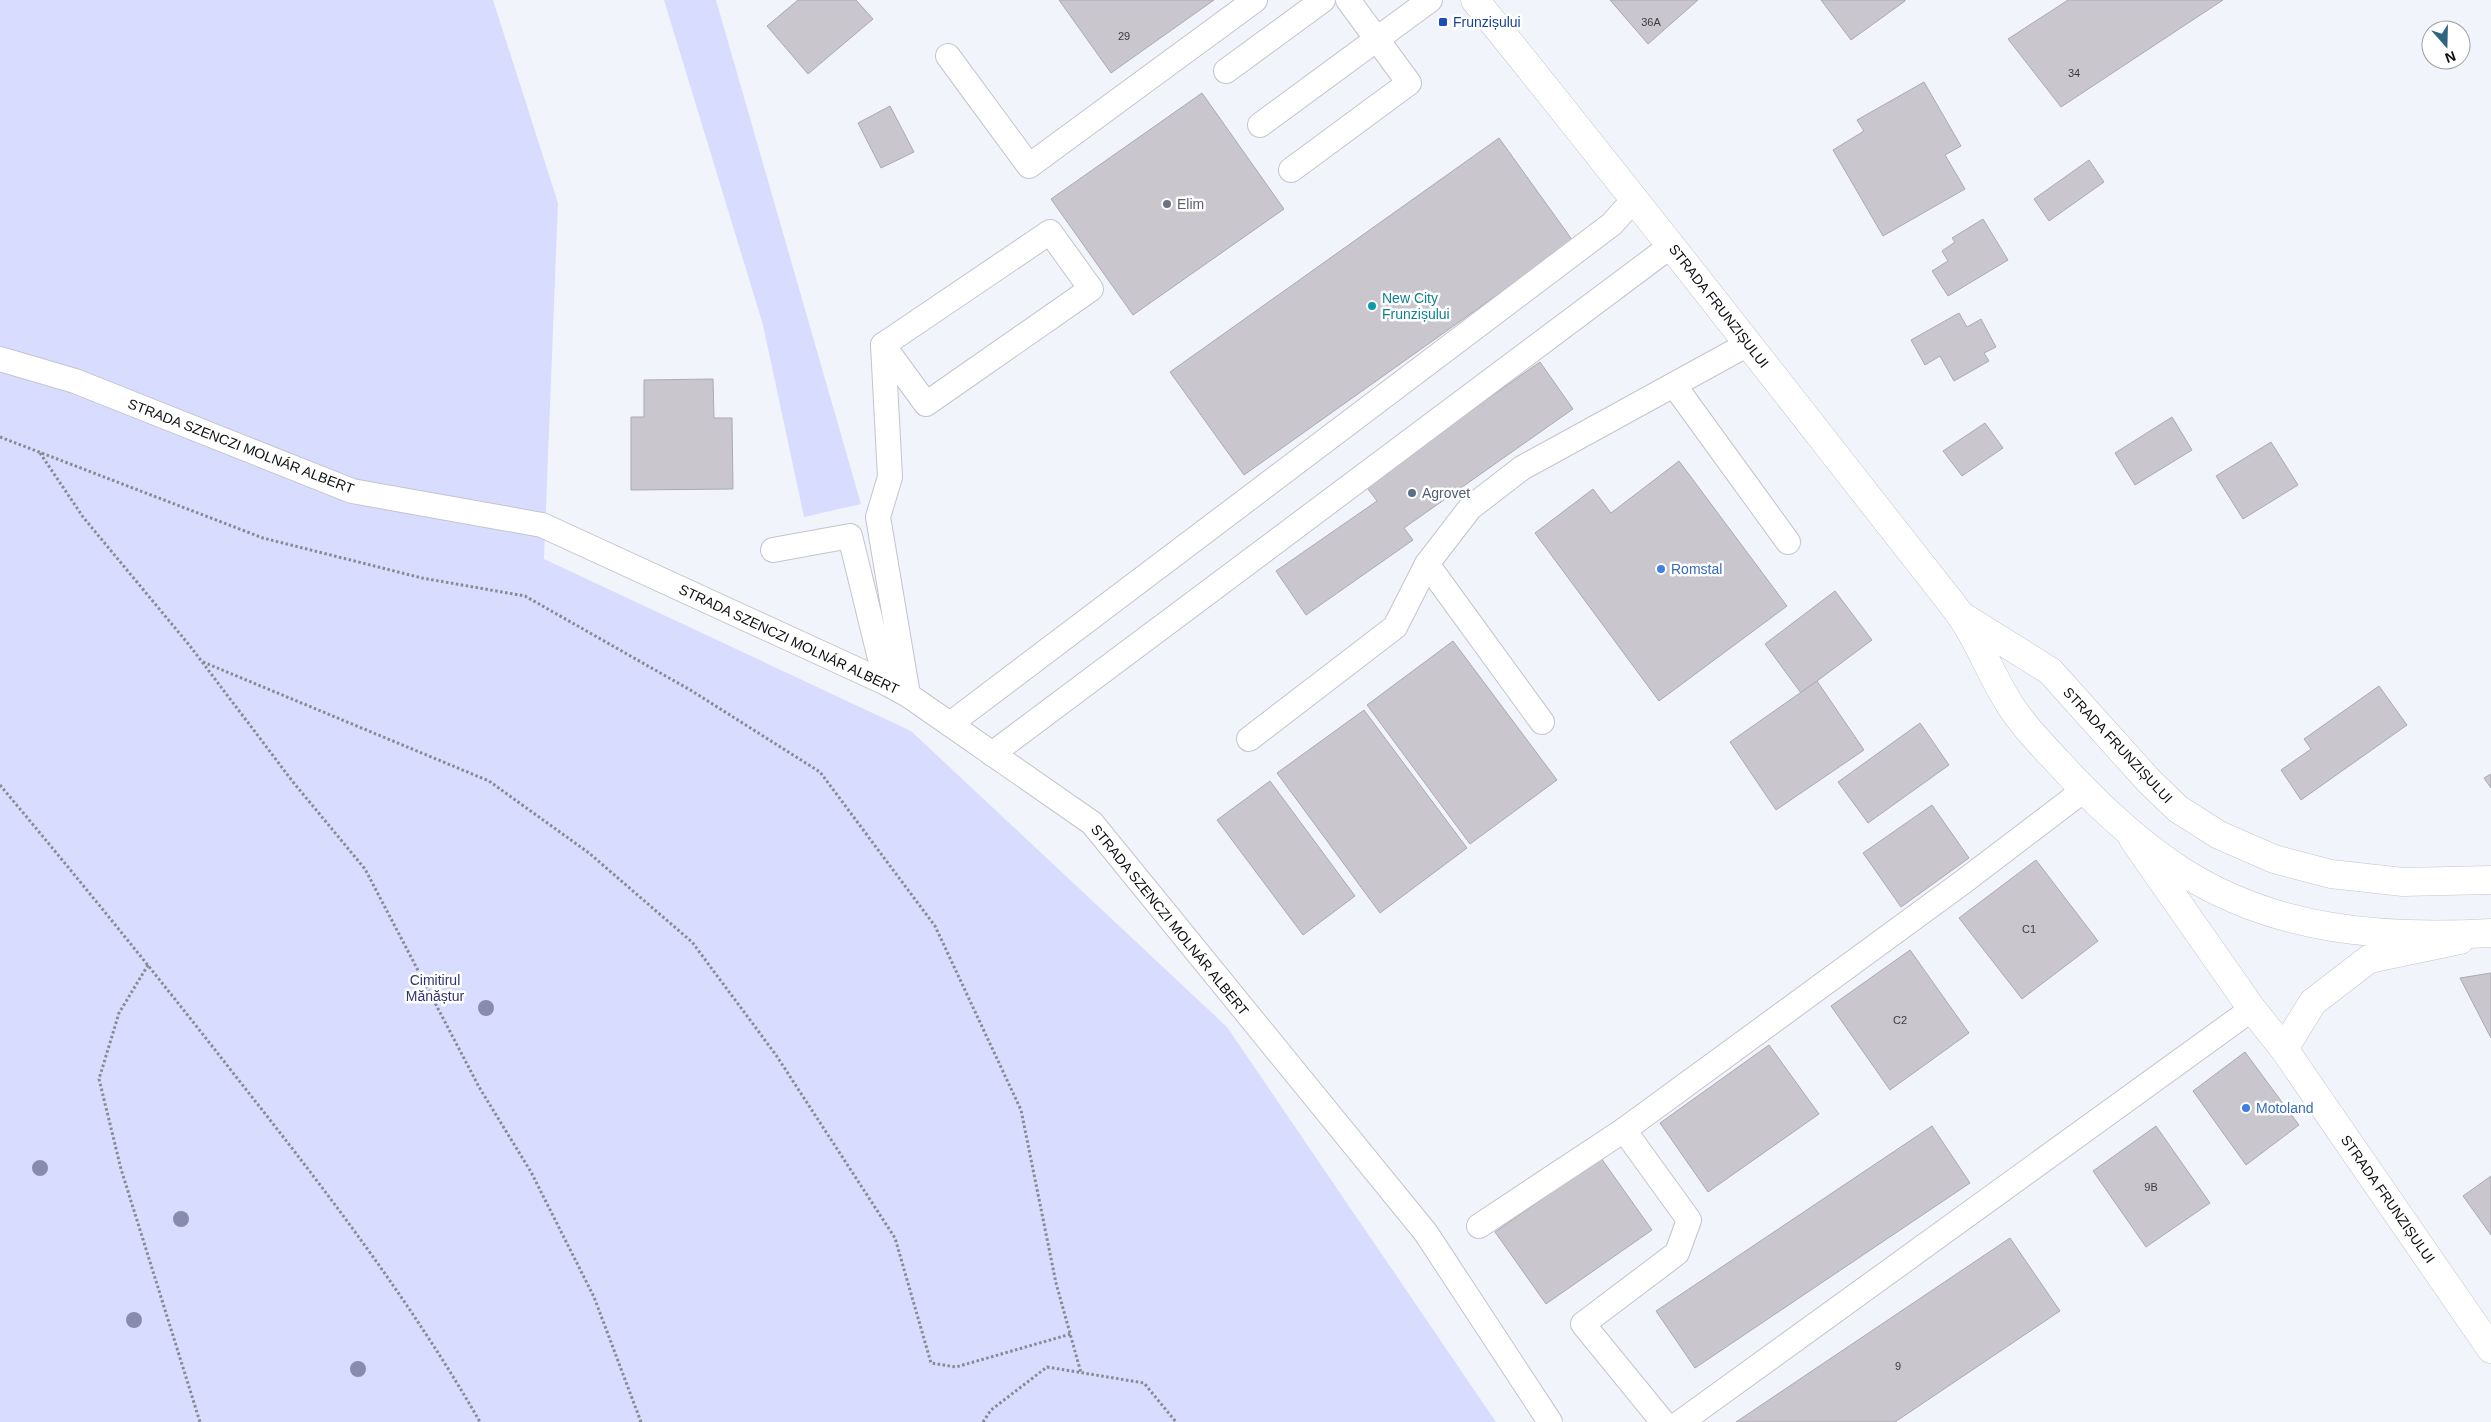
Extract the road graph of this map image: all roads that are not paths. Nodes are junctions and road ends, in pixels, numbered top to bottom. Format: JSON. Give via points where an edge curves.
{"nodes":[{"id":1,"x":1255,"y":0,"type":"edge"},
{"id":2,"x":1323,"y":0,"type":"edge"},
{"id":3,"x":1348,"y":0,"type":"edge"},
{"id":4,"x":1430,"y":0,"type":"edge"},
{"id":5,"x":1475,"y":0,"type":"edge"},
{"id":6,"x":1377,"y":38,"type":"junction"},
{"id":7,"x":948,"y":56,"type":"dead end"},
{"id":8,"x":1226,"y":71,"type":"dead end"},
{"id":9,"x":1260,"y":125,"type":"dead end"},
{"id":10,"x":1291,"y":170,"type":"dead end"},
{"id":11,"x":1635,"y":198,"type":"junction"},
{"id":12,"x":1672,"y":245,"type":"junction"},
{"id":13,"x":1748,"y":344,"type":"junction"},
{"id":14,"x":883,"y":345,"type":"junction"},
{"id":15,"x":0,"y":359,"type":"edge"},
{"id":16,"x":1674,"y":385,"type":"junction"},
{"id":17,"x":1788,"y":542,"type":"dead end"},
{"id":18,"x":773,"y":550,"type":"dead end"},
{"id":19,"x":1427,"y":564,"type":"junction"},
{"id":20,"x":1961,"y":615,"type":"junction"},
{"id":21,"x":886,"y":683,"type":"junction"},
{"id":22,"x":908,"y":695,"type":"junction"},
{"id":23,"x":1542,"y":722,"type":"dead end"},
{"id":24,"x":950,"y":724,"type":"junction"},
{"id":25,"x":1249,"y":739,"type":"dead end"},
{"id":26,"x":992,"y":754,"type":"junction"},
{"id":27,"x":2084,"y":790,"type":"junction"},
{"id":28,"x":2131,"y":836,"type":"junction"},
{"id":29,"x":2491,"y":880,"type":"edge"},
{"id":30,"x":2491,"y":934,"type":"edge"},
{"id":31,"x":2252,"y":1009,"type":"junction"},
{"id":32,"x":2284,"y":1049,"type":"junction"},
{"id":33,"x":1624,"y":1130,"type":"junction"},
{"id":34,"x":1479,"y":1226,"type":"dead end"},
{"id":35,"x":2491,"y":1349,"type":"edge"},
{"id":36,"x":1550,"y":1422,"type":"edge"},
{"id":37,"x":1663,"y":1422,"type":"edge"},
{"id":38,"x":1682,"y":1422,"type":"edge"}],
"edges":[{"from":1,"to":7,"type":"lane","via":[[1029,166]]},
{"from":2,"to":8,"type":"lane"},
{"from":3,"to":6,"type":"lane"},
{"from":4,"to":6,"type":"lane"},
{"from":5,"to":11,"type":"main road","name":"STRADA FRUNZIȘULUI"},
{"from":6,"to":9,"type":"lane"},
{"from":6,"to":10,"type":"lane","via":[[1409,83]]},
{"from":11,"to":12,"type":"main road","name":"STRADA FRUNZIȘULUI"},
{"from":11,"to":24,"type":"lane","via":[[1612,224]]},
{"from":12,"to":13,"type":"main road","name":"STRADA FRUNZIȘULUI"},
{"from":12,"to":26,"type":"lane"},
{"from":13,"to":16,"type":"lane"},
{"from":13,"to":20,"type":"main road","name":"STRADA FRUNZIȘULUI"},
{"from":14,"to":14,"type":"lane","via":[[1050,232],[1091,289],[926,404]]},
{"from":14,"to":22,"type":"lane","via":[[890,477],[878,518]]},
{"from":15,"to":21,"type":"lane","name":"STRADA SZENCZI MOLNÁR ALBERT","via":[[75,381],[352,490],[542,525]]},
{"from":16,"to":17,"type":"lane"},
{"from":16,"to":19,"type":"lane","via":[[1522,468],[1470,508]]},
{"from":18,"to":21,"type":"lane","via":[[850,536]]},
{"from":19,"to":23,"type":"lane"},
{"from":19,"to":25,"type":"lane","via":[[1394,627]]},
{"from":20,"to":27,"type":"main road","name":"STRADA FRUNZIȘULUI","via":[[2008,702]]},
{"from":20,"to":29,"type":"main road","name":"STRADA FRUNZIȘULUI","via":[[2050,671],[2148,780],[2178,809],[2219,835],[2274,858],[2331,874],[2403,882]]},
{"from":21,"to":22,"type":"lane","name":"STRADA SZENCZI MOLNÁR ALBERT"},
{"from":22,"to":24,"type":"lane","name":"STRADA SZENCZI MOLNÁR ALBERT"},
{"from":24,"to":26,"type":"lane","name":"STRADA SZENCZI MOLNÁR ALBERT"},
{"from":26,"to":36,"type":"lane","name":"STRADA SZENCZI MOLNÁR ALBERT","via":[[1092,823],[1426,1233]]},
{"from":27,"to":28,"type":"main road","name":"STRADA FRUNZIȘULUI"},
{"from":27,"to":33,"type":"lane","via":[[1964,882]]},
{"from":28,"to":30,"type":"main road","name":"STRADA FRUNZIȘULUI","via":[[2185,873],[2224,894],[2284,918],[2350,932],[2436,936]]},
{"from":28,"to":31,"type":"main road","name":"STRADA FRUNZIȘULUI"},
{"from":30,"to":32,"type":"main road","name":"STRADA FRUNZIȘULUI","via":[[2369,959],[2314,1002]]},
{"from":31,"to":32,"type":"main road","name":"STRADA FRUNZIȘULUI"},
{"from":31,"to":38,"type":"lane"},
{"from":32,"to":35,"type":"main road","name":"STRADA FRUNZIȘULUI"},
{"from":33,"to":34,"type":"lane"},
{"from":33,"to":37,"type":"lane","via":[[1688,1220],[1677,1253],[1583,1324]]}]}
